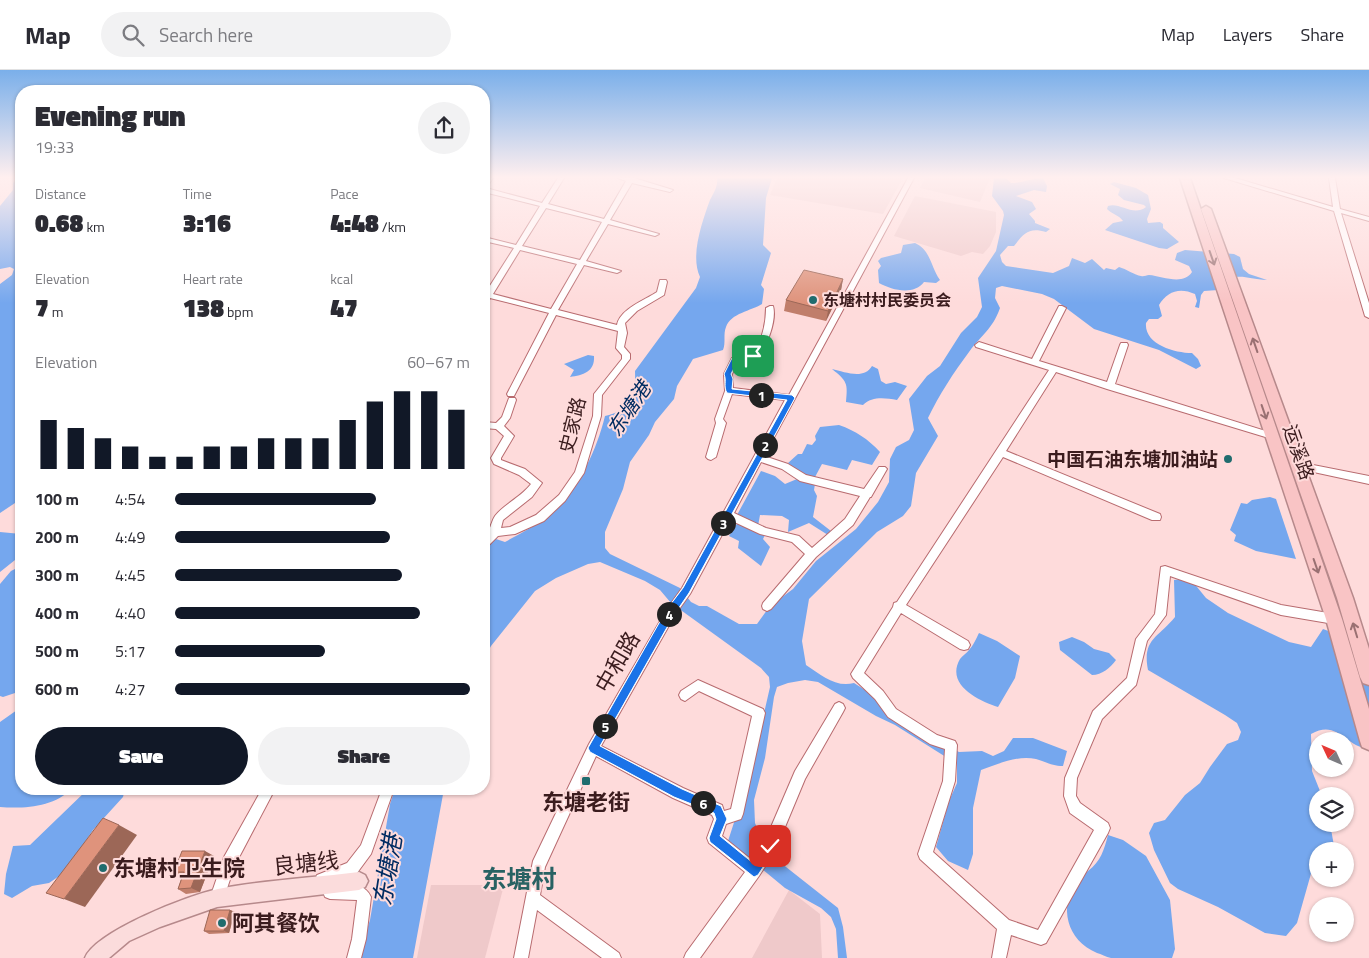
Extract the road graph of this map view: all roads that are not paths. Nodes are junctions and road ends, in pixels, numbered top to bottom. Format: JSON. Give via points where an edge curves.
{"nodes":[{"id":1,"x":536,"y":219,"type":"edge"},
{"id":2,"x":600,"y":219,"type":"edge"},
{"id":3,"x":889,"y":219,"type":"edge"},
{"id":4,"x":1199,"y":219,"type":"edge"},
{"id":5,"x":1210,"y":219,"type":"edge"},
{"id":6,"x":1340,"y":219,"type":"edge"},
{"id":7,"x":606,"y":221,"type":"junction"},
{"id":8,"x":655,"y":234,"type":"dead end"},
{"id":9,"x":490,"y":240,"type":"edge"},
{"id":10,"x":518,"y":247,"type":"junction"},
{"id":11,"x":582,"y":263,"type":"junction"},
{"id":12,"x":617,"y":272,"type":"dead end"},
{"id":13,"x":663,"y":282,"type":"dead end"},
{"id":14,"x":490,"y":289,"type":"edge"},
{"id":15,"x":490,"y":298,"type":"edge"},
{"id":16,"x":770,"y":308,"type":"dead end"},
{"id":17,"x":1062,"y":308,"type":"dead end"},
{"id":18,"x":554,"y":310,"type":"junction"},
{"id":19,"x":1369,"y":316,"type":"edge"},
{"id":20,"x":622,"y":329,"type":"junction"},
{"id":21,"x":979,"y":345,"type":"dead end"},
{"id":22,"x":1124,"y":345,"type":"dead end"},
{"id":23,"x":1034,"y":363,"type":"junction"},
{"id":24,"x":1054,"y":370,"type":"junction"},
{"id":25,"x":1110,"y":387,"type":"junction"},
{"id":26,"x":729,"y":391,"type":"junction"},
{"id":27,"x":792,"y":398,"type":"junction"},
{"id":28,"x":490,"y":425,"type":"edge"},
{"id":29,"x":499,"y":426,"type":"junction"},
{"id":30,"x":1272,"y":436,"type":"junction"},
{"id":31,"x":1002,"y":453,"type":"junction"},
{"id":32,"x":711,"y":457,"type":"dead end"},
{"id":33,"x":758,"y":458,"type":"junction"},
{"id":34,"x":1298,"y":466,"type":"junction"},
{"id":35,"x":882,"y":469,"type":"dead end"},
{"id":36,"x":1369,"y":480,"type":"edge"},
{"id":37,"x":868,"y":494,"type":"junction"},
{"id":38,"x":727,"y":514,"type":"junction"},
{"id":39,"x":1156,"y":518,"type":"dead end"},
{"id":40,"x":496,"y":532,"type":"junction"},
{"id":41,"x":490,"y":538,"type":"edge"},
{"id":42,"x":812,"y":554,"type":"junction"},
{"id":43,"x":767,"y":606,"type":"dead end"},
{"id":44,"x":898,"y":606,"type":"junction"},
{"id":45,"x":1334,"y":619,"type":"junction"},
{"id":46,"x":964,"y":646,"type":"dead end"},
{"id":47,"x":1369,"y":677,"type":"edge"},
{"id":48,"x":685,"y":695,"type":"dead end"},
{"id":49,"x":839,"y":708,"type":"dead end"},
{"id":50,"x":1369,"y":741,"type":"edge"},
{"id":51,"x":593,"y":748,"type":"junction"},
{"id":52,"x":266,"y":795,"type":"edge"},
{"id":53,"x":386,"y":795,"type":"edge"},
{"id":54,"x":721,"y":819,"type":"junction"},
{"id":55,"x":754,"y":871,"type":"junction"},
{"id":56,"x":359,"y":881,"type":"dead end"},
{"id":57,"x":305,"y":887,"type":"junction"},
{"id":58,"x":217,"y":898,"type":"junction"},
{"id":59,"x":533,"y":899,"type":"junction"},
{"id":60,"x":1005,"y":926,"type":"junction"},
{"id":61,"x":94,"y":958,"type":"edge"},
{"id":62,"x":354,"y":958,"type":"edge"},
{"id":63,"x":521,"y":958,"type":"edge"},
{"id":64,"x":614,"y":958,"type":"edge"},
{"id":65,"x":691,"y":958,"type":"edge"},
{"id":66,"x":999,"y":958,"type":"edge"}],
"edges":[{"from":1,"to":10,"type":"street"},
{"from":2,"to":7,"type":"street"},
{"from":3,"to":27,"type":"street"},
{"from":4,"to":30,"type":"highway","name":"运溪路","one_way":true},
{"from":34,"to":5,"type":"highway","name":"运溪路","one_way":true},
{"from":6,"to":19,"type":"street"},
{"from":7,"to":8,"type":"street"},
{"from":7,"to":11,"type":"street"},
{"from":9,"to":10,"type":"street"},
{"from":10,"to":11,"type":"street"},
{"from":10,"to":14,"type":"street"},
{"from":11,"to":12,"type":"street"},
{"from":11,"to":18,"type":"street"},
{"from":13,"to":20,"type":"street","via":[[661,293],[630,311],[621,323]]},
{"from":15,"to":18,"type":"street"},
{"from":16,"to":26,"type":"street","via":[[771,318],[758,350],[753,356],[735,360],[728,374]]},
{"from":17,"to":23,"type":"street"},
{"from":18,"to":20,"type":"street"},
{"from":18,"to":29,"type":"street","via":[[512,397],[506,418]]},
{"from":20,"to":40,"type":"street","name":"史家路","via":[[620,348],[626,354],[626,360],[598,394],[594,424],[579,473],[562,498],[540,518],[511,531]]},
{"from":21,"to":23,"type":"street"},
{"from":22,"to":25,"type":"street"},
{"from":23,"to":24,"type":"street"},
{"from":24,"to":25,"type":"street"},
{"from":24,"to":31,"type":"street"},
{"from":25,"to":30,"type":"street"},
{"from":26,"to":27,"type":"street"},
{"from":26,"to":32,"type":"street"},
{"from":27,"to":33,"type":"street"},
{"from":28,"to":29,"type":"street"},
{"from":29,"to":40,"type":"street","via":[[509,436],[496,458],[497,462],[522,472],[537,483],[529,494],[499,518]]},
{"from":30,"to":45,"type":"highway","name":"运溪路","one_way":true},
{"from":31,"to":39,"type":"street"},
{"from":31,"to":44,"type":"street"},
{"from":33,"to":37,"type":"street","via":[[785,466],[803,478]]},
{"from":33,"to":38,"type":"street"},
{"from":34,"to":36,"type":"street"},
{"from":47,"to":34,"type":"highway","name":"运溪路","one_way":true},
{"from":35,"to":37,"type":"street"},
{"from":37,"to":42,"type":"street","via":[[849,522]]},
{"from":38,"to":42,"type":"street","via":[[764,531],[795,540]]},
{"from":38,"to":51,"type":"street","name":"中和路","via":[[686,591]]},
{"from":40,"to":41,"type":"street"},
{"from":42,"to":43,"type":"street"},
{"from":44,"to":46,"type":"street"},
{"from":44,"to":60,"type":"street","via":[[857,674],[892,713],[934,740],[951,745],[949,781],[925,854]]},
{"from":45,"to":50,"type":"highway","name":"运溪路"},
{"from":45,"to":60,"type":"street","via":[[1281,610],[1165,570],[1160,616],[1142,639],[1132,681],[1096,715],[1071,778],[1070,796],[1075,808],[1103,828],[1041,938]]},
{"from":48,"to":54,"type":"street","via":[[698,685],[759,713],[736,814]]},
{"from":49,"to":55,"type":"street","via":[[800,775],[770,846]]},
{"from":51,"to":54,"type":"street","via":[[717,810]]},
{"from":51,"to":59,"type":"street","name":"中和路","via":[[538,866]]},
{"from":52,"to":58,"type":"street","via":[[229,862]]},
{"from":53,"to":57,"type":"street","via":[[366,849],[352,868]]},
{"from":54,"to":55,"type":"street","via":[[714,838]]},
{"from":55,"to":65,"type":"street"},
{"from":56,"to":57,"type":"main road","name":"良塘线"},
{"from":57,"to":58,"type":"main road","name":"良塘线"},
{"from":57,"to":62,"type":"street","via":[[324,892],[358,892],[364,897]]},
{"from":58,"to":61,"type":"main road","name":"良塘线","via":[[123,935]]},
{"from":59,"to":63,"type":"street","name":"中和路"},
{"from":59,"to":64,"type":"street"},
{"from":60,"to":66,"type":"street"}]}
